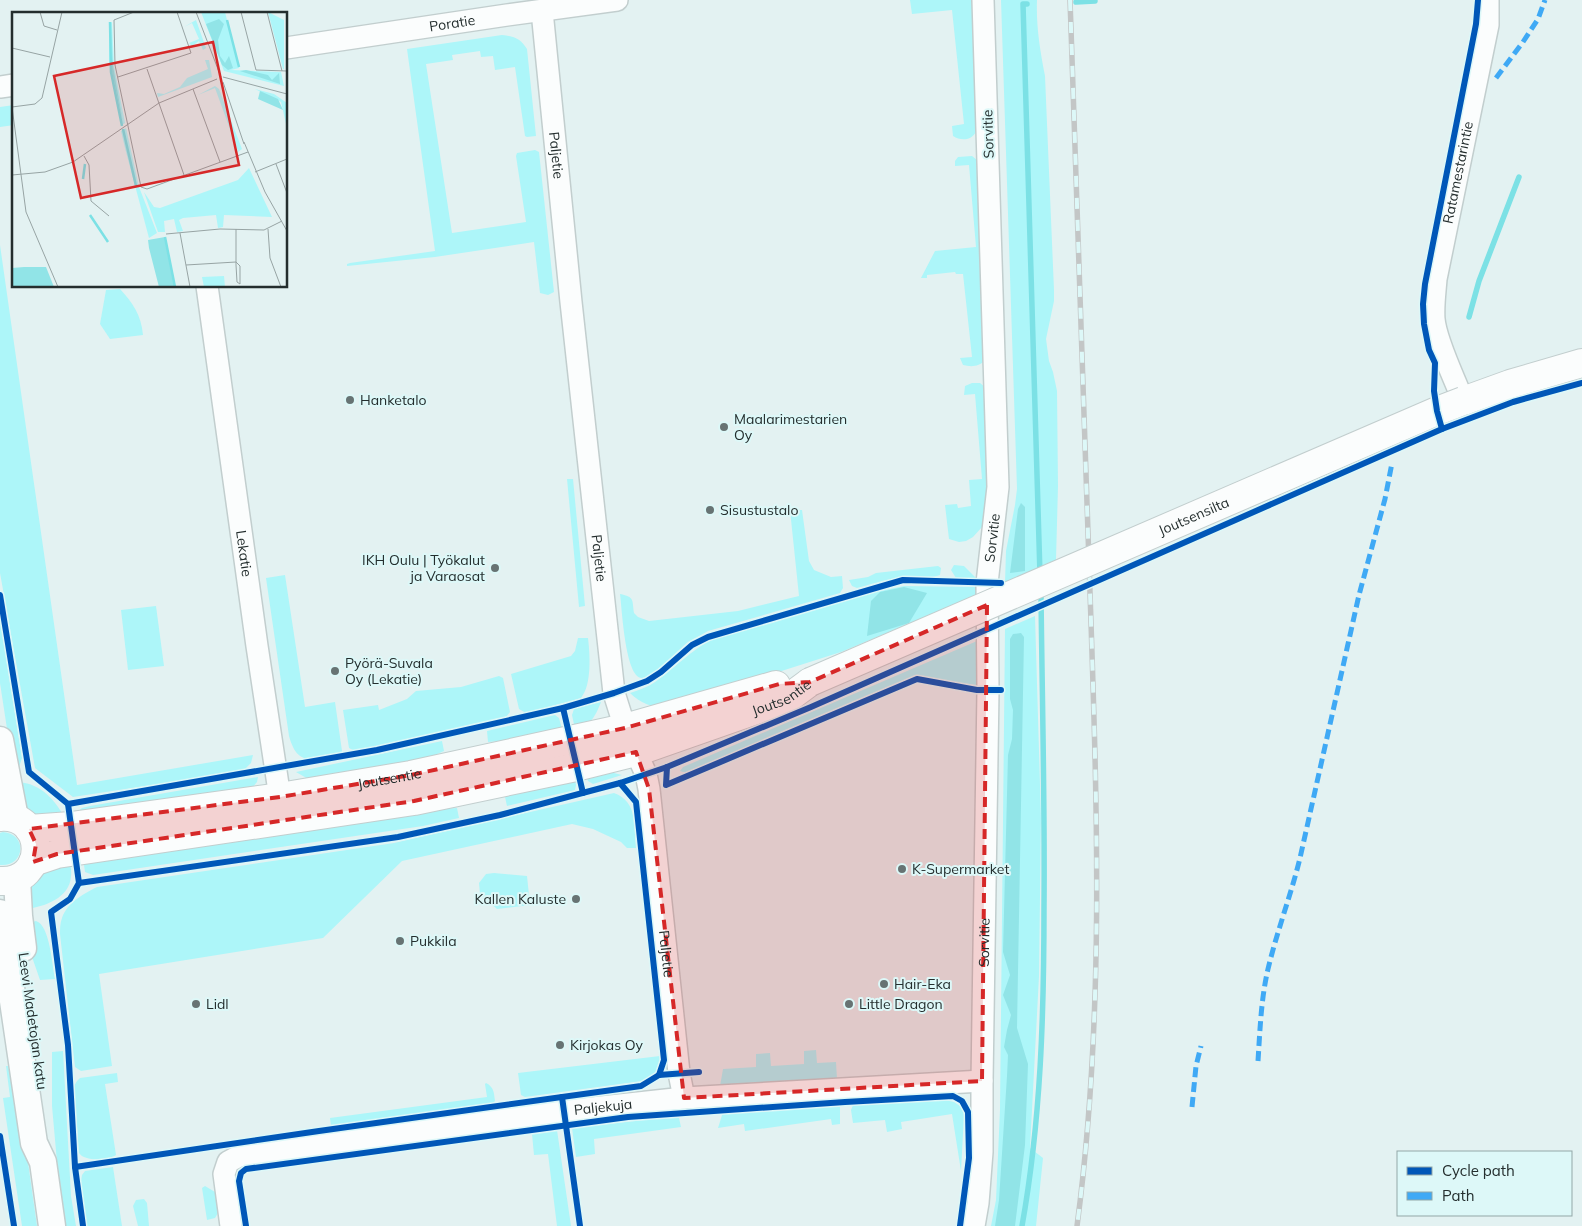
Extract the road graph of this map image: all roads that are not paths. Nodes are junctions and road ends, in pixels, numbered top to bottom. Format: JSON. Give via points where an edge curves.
{"nodes":[{"id":1,"x":617,"y":0,"type":"edge"},
{"id":2,"x":983,"y":0,"type":"edge"},
{"id":3,"x":1488,"y":0,"type":"edge"},
{"id":4,"x":542,"y":11,"type":"junction"},
{"id":5,"x":288,"y":48,"type":"edge"},
{"id":6,"x":207,"y":288,"type":"edge"},
{"id":7,"x":1582,"y":363,"type":"edge"},
{"id":8,"x":1464,"y":401,"type":"junction"},
{"id":9,"x":810,"y":682,"type":"junction"},
{"id":10,"x":625,"y":728,"type":"junction"},
{"id":11,"x":0,"y":740,"type":"edge"},
{"id":12,"x":636,"y":752,"type":"junction"},
{"id":13,"x":282,"y":809,"type":"junction"},
{"id":14,"x":15,"y":821,"type":"edge"},
{"id":15,"x":17,"y":874,"type":"edge"},
{"id":16,"x":0,"y":913,"type":"edge"},
{"id":17,"x":982,"y":1082,"type":"junction"},
{"id":18,"x":684,"y":1098,"type":"junction"},
{"id":19,"x":43,"y":1162,"type":"junction"},
{"id":20,"x":52,"y":1226,"type":"edge"},
{"id":21,"x":231,"y":1226,"type":"edge"},
{"id":22,"x":974,"y":1226,"type":"edge"}],
"edges":[{"from":1,"to":4,"type":"street","name":"Poratie"},
{"from":2,"to":17,"type":"street","name":"Sorvitie","via":[[998,487],[987,583]]},
{"from":3,"to":8,"type":"street","name":"Ratamestarintie","via":[[1488,25],[1434,301],[1438,335]]},
{"from":4,"to":5,"type":"street","name":"Poratie"},
{"from":4,"to":10,"type":"street","name":"Paljetie","via":[[612,685]]},
{"from":6,"to":13,"type":"street","name":"Lekatie"},
{"from":7,"to":8,"type":"main road","name":"Joutsensilta"},
{"from":8,"to":9,"type":"main road","name":"Joutsensilta","bridge":true},
{"from":9,"to":10,"type":"main road","name":"Joutsentie","via":[[779,684]]},
{"from":9,"to":12,"type":"main road","name":"Joutsentie","via":[[787,699]]},
{"from":10,"to":12,"type":"street","name":"Paljetie"},
{"from":10,"to":13,"type":"main road","name":"Joutsentie","via":[[411,775]]},
{"from":11,"to":14,"type":"street"},
{"from":12,"to":13,"type":"main road","name":"Joutsentie","via":[[414,801]]},
{"from":12,"to":18,"type":"street","name":"Paljetie","via":[[649,789]]},
{"from":13,"to":14,"type":"main road","name":"Joutsentie","via":[[47,829]]},
{"from":13,"to":15,"type":"main road","name":"Joutsentie","via":[[57,854]]},
{"from":14,"to":15,"type":"main road","via":[[36,844],[36,856]]},
{"from":15,"to":19,"type":"street","name":"Leevi Madetojan katu","via":[[19,916],[48,1142]]},
{"from":16,"to":19,"type":"street","name":"Leevi Madetojan katu","via":[[34,1143]]},
{"from":17,"to":18,"type":"street","name":"Paljekuja"},
{"from":17,"to":22,"type":"street","name":"Sorvitie","via":[[982,1152]]},
{"from":18,"to":21,"type":"street","name":"Paljekuja","via":[[564,1111],[239,1156],[228,1162],[224,1174]]},
{"from":19,"to":20,"type":"street","name":"Leevi Madetojan katu"}]}
